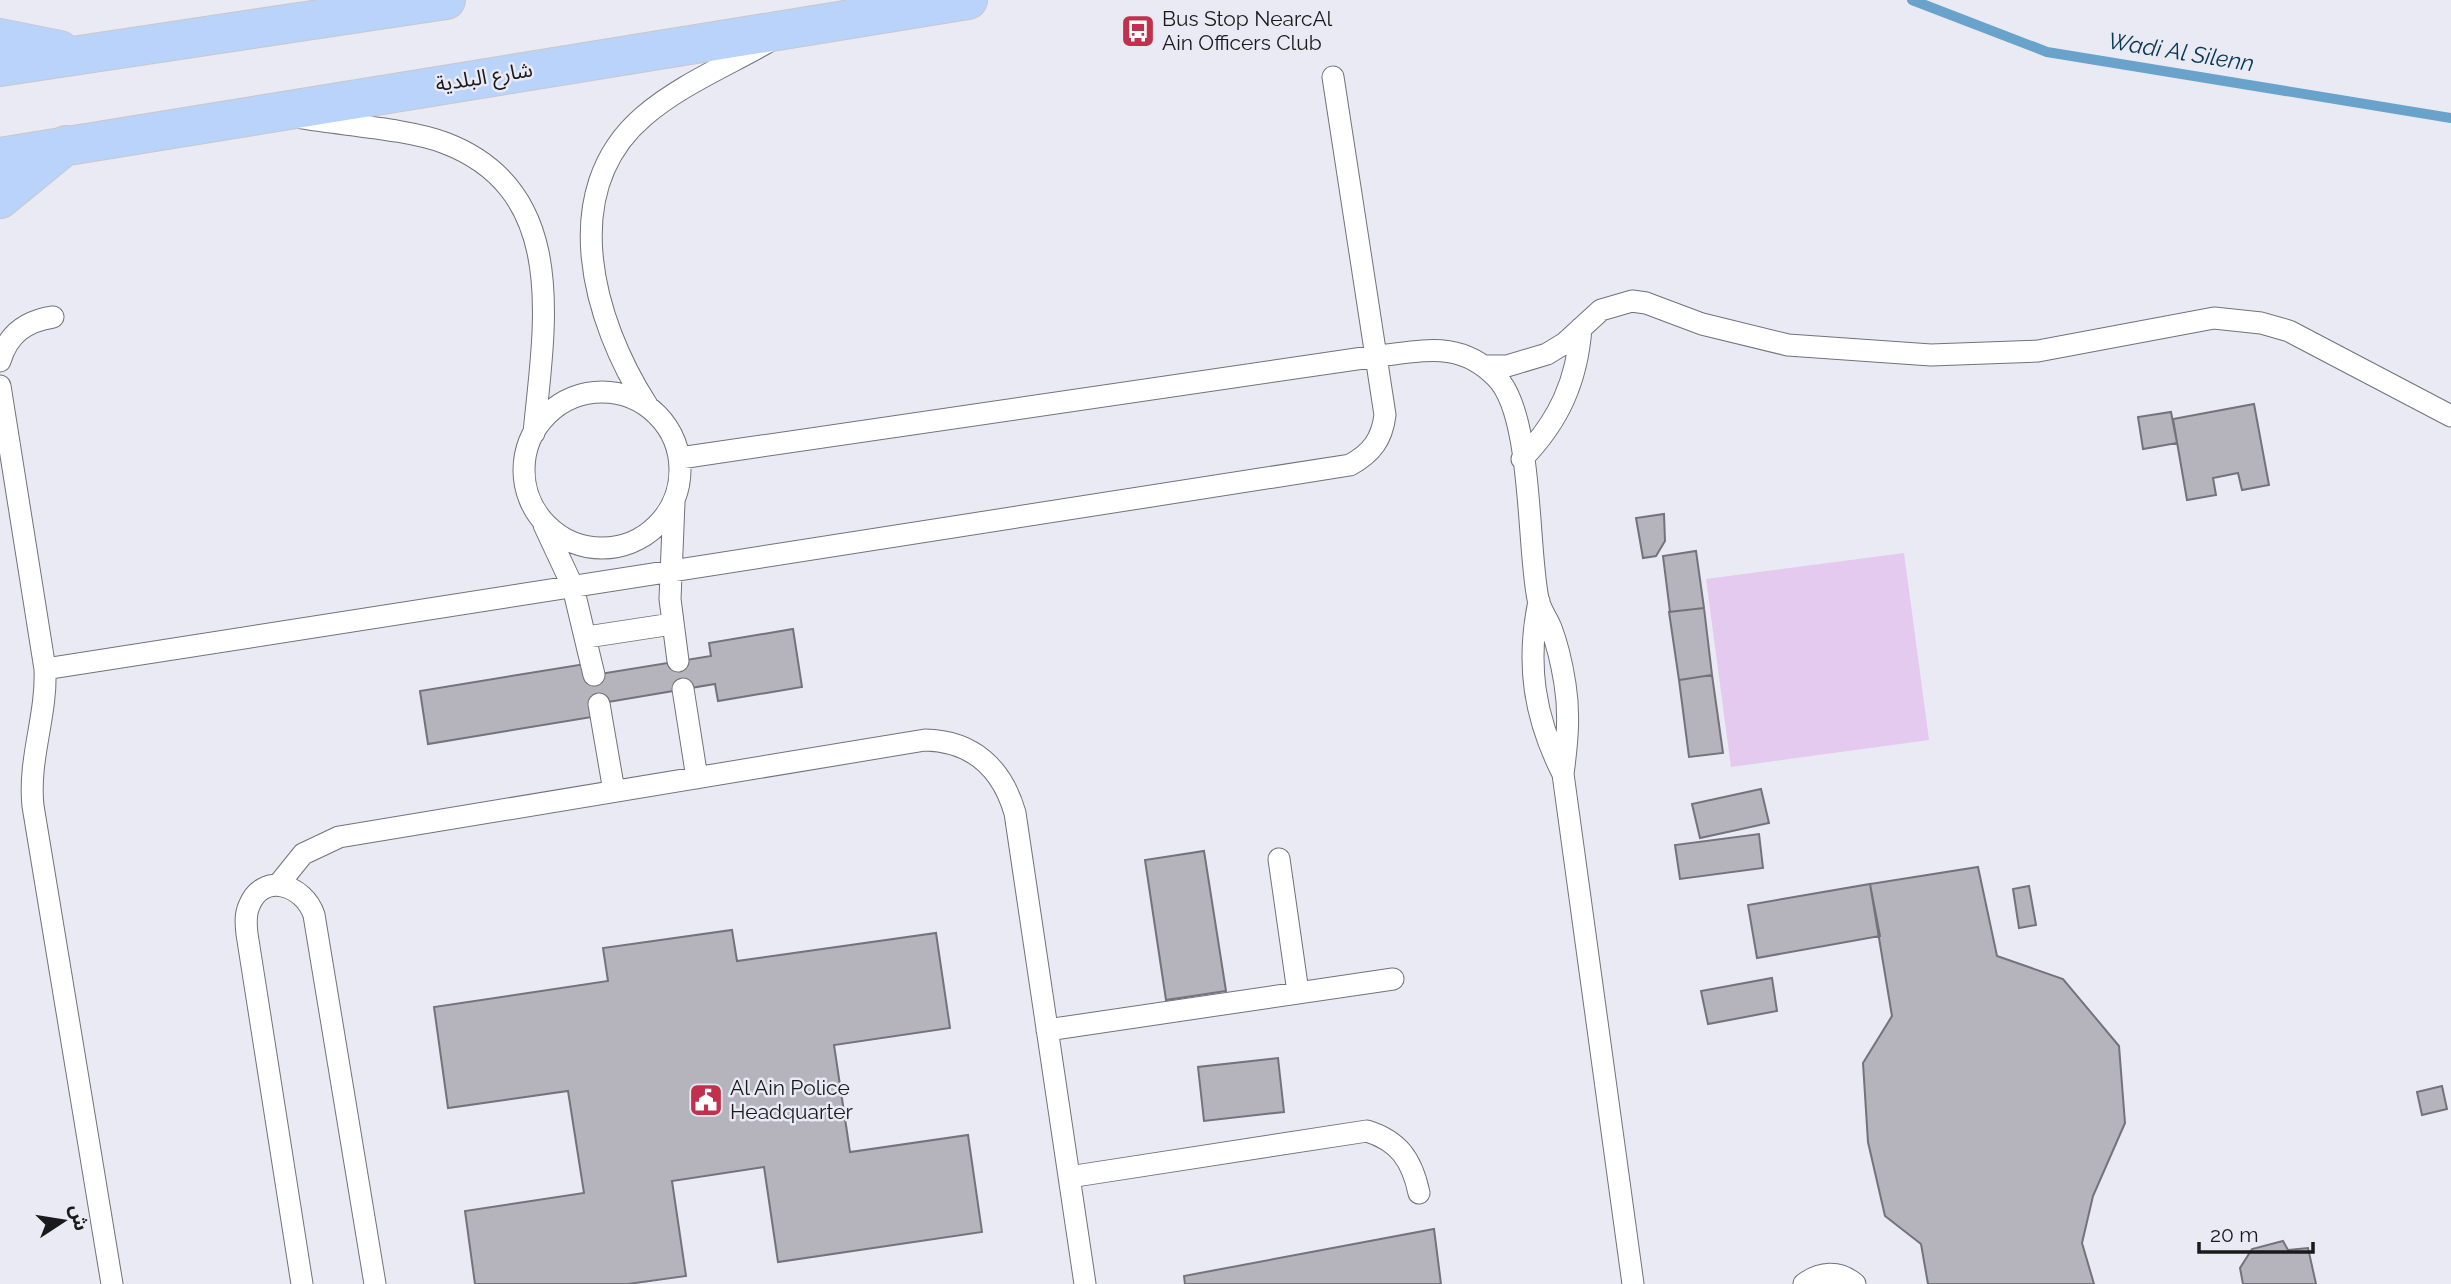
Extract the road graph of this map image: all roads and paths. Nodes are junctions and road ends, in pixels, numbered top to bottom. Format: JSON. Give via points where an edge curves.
{"nodes":[{"id":1,"x":446,"y":0,"type":"edge"},
{"id":2,"x":968,"y":0,"type":"edge"},
{"id":3,"x":792,"y":28,"type":"junction"},
{"id":4,"x":0,"y":38,"type":"edge"},
{"id":5,"x":89,"y":55,"type":"junction"},
{"id":6,"x":0,"y":67,"type":"edge"},
{"id":7,"x":1333,"y":77,"type":"dead end"},
{"id":8,"x":266,"y":112,"type":"junction"},
{"id":9,"x":67,"y":144,"type":"junction"},
{"id":10,"x":0,"y":157,"type":"edge"},
{"id":11,"x":0,"y":199,"type":"edge"},
{"id":12,"x":53,"y":317,"type":"dead end"},
{"id":13,"x":1581,"y":328,"type":"junction"},
{"id":14,"x":1377,"y":356,"type":"junction"},
{"id":15,"x":0,"y":361,"type":"edge"},
{"id":16,"x":1485,"y":366,"type":"junction"},
{"id":17,"x":0,"y":386,"type":"edge"},
{"id":18,"x":648,"y":406,"type":"junction"},
{"id":19,"x":2451,"y":416,"type":"edge"},
{"id":20,"x":534,"y":433,"type":"junction"},
{"id":21,"x":680,"y":458,"type":"junction"},
{"id":22,"x":1522,"y":459,"type":"junction"},
{"id":23,"x":675,"y":499,"type":"junction"},
{"id":24,"x":540,"y":518,"type":"junction"},
{"id":25,"x":670,"y":572,"type":"junction"},
{"id":26,"x":573,"y":587,"type":"junction"},
{"id":27,"x":1538,"y":601,"type":"junction"},
{"id":28,"x":672,"y":624,"type":"junction"},
{"id":29,"x":587,"y":637,"type":"junction"},
{"id":30,"x":678,"y":661,"type":"dead end"},
{"id":31,"x":45,"y":669,"type":"junction"},
{"id":32,"x":594,"y":675,"type":"dead end"},
{"id":33,"x":683,"y":689,"type":"dead end"},
{"id":34,"x":599,"y":704,"type":"dead end"},
{"id":35,"x":1563,"y":774,"type":"junction"},
{"id":36,"x":697,"y":778,"type":"junction"},
{"id":37,"x":614,"y":791,"type":"junction"},
{"id":38,"x":1279,"y":859,"type":"dead end"},
{"id":39,"x":278,"y":886,"type":"junction"},
{"id":40,"x":1392,"y":979,"type":"dead end"},
{"id":41,"x":1298,"y":992,"type":"junction"},
{"id":42,"x":1047,"y":1030,"type":"junction"},
{"id":43,"x":1069,"y":1177,"type":"junction"},
{"id":44,"x":1419,"y":1193,"type":"dead end"},
{"id":45,"x":113,"y":1284,"type":"edge"},
{"id":46,"x":302,"y":1284,"type":"edge"},
{"id":47,"x":375,"y":1284,"type":"edge"},
{"id":48,"x":1085,"y":1284,"type":"edge"},
{"id":49,"x":1633,"y":1284,"type":"edge"},
{"id":50,"x":1804,"y":1284,"type":"edge"},
{"id":51,"x":1855,"y":1284,"type":"edge"}],
"edges":[{"from":1,"to":5,"type":"main road"},
{"from":2,"to":3,"type":"main road","name":"شارع البلدية"},
{"from":3,"to":8,"type":"main road","name":"شارع البلدية"},
{"from":3,"to":18,"type":"lane","via":[[645,115],[627,132],[601,174],[591,227],[596,286],[615,348]]},
{"from":4,"to":5,"type":"main road"},
{"from":5,"to":6,"type":"main road"},
{"from":7,"to":14,"type":"lane"},
{"from":8,"to":9,"type":"main road","name":"شارع البلدية"},
{"from":8,"to":20,"type":"lane","via":[[442,142],[483,162],[516,196],[536,240],[544,288]]},
{"from":9,"to":10,"type":"main road","name":"شارع البلدية"},
{"from":9,"to":11,"type":"main road"},
{"from":12,"to":15,"type":"lane","via":[[40,318],[18,331]]},
{"from":13,"to":16,"type":"lane","via":[[1556,349],[1527,362]]},
{"from":13,"to":19,"type":"lane","via":[[1601,310],[1632,301],[1746,337],[1788,345],[1989,355],[2085,343],[2190,320],[2238,319],[2289,331]]},
{"from":13,"to":22,"type":"lane","via":[[1566,400]]},
{"from":14,"to":16,"type":"lane","via":[[1449,349]]},
{"from":14,"to":21,"type":"lane"},
{"from":14,"to":25,"type":"lane","via":[[1383,431],[1376,445],[1350,465]]},
{"from":16,"to":22,"type":"lane","via":[[1510,396]]},
{"from":17,"to":31,"type":"lane"},
{"from":18,"to":20,"type":"lane","via":[[629,396],[584,393],[546,415]]},
{"from":18,"to":21,"type":"lane","via":[[674,438]]},
{"from":20,"to":24,"type":"lane","via":[[524,476]]},
{"from":21,"to":23,"type":"lane"},
{"from":22,"to":27,"type":"lane"},
{"from":23,"to":24,"type":"lane","via":[[646,535],[624,545],[578,544],[557,534]]},
{"from":23,"to":25,"type":"lane"},
{"from":24,"to":26,"type":"lane"},
{"from":25,"to":26,"type":"lane"},
{"from":25,"to":28,"type":"lane"},
{"from":26,"to":29,"type":"lane"},
{"from":26,"to":31,"type":"lane"},
{"from":27,"to":35,"type":"lane","via":[[1557,646],[1565,685]]},
{"from":27,"to":35,"type":"lane","via":[[1531,660],[1533,690],[1539,719]]},
{"from":28,"to":29,"type":"lane"},
{"from":28,"to":30,"type":"lane"},
{"from":29,"to":32,"type":"lane"},
{"from":31,"to":45,"type":"lane","via":[[45,706],[31,784]]},
{"from":33,"to":36,"type":"lane"},
{"from":34,"to":37,"type":"lane"},
{"from":35,"to":49,"type":"lane"},
{"from":36,"to":37,"type":"lane"},
{"from":36,"to":42,"type":"lane","via":[[925,740],[950,742],[973,751],[1001,778],[1014,813]]},
{"from":37,"to":39,"type":"lane","via":[[339,837],[303,855]]},
{"from":38,"to":41,"type":"lane"},
{"from":39,"to":46,"type":"lane","via":[[255,896],[248,906],[247,934]]},
{"from":39,"to":47,"type":"lane","via":[[302,893],[314,915]]},
{"from":40,"to":41,"type":"lane"},
{"from":41,"to":42,"type":"lane"},
{"from":42,"to":43,"type":"lane"},
{"from":43,"to":44,"type":"lane","via":[[1367,1131],[1397,1145],[1408,1158]]},
{"from":43,"to":48,"type":"lane"},
{"from":50,"to":51,"type":"lane","via":[[1825,1274]]}]}
